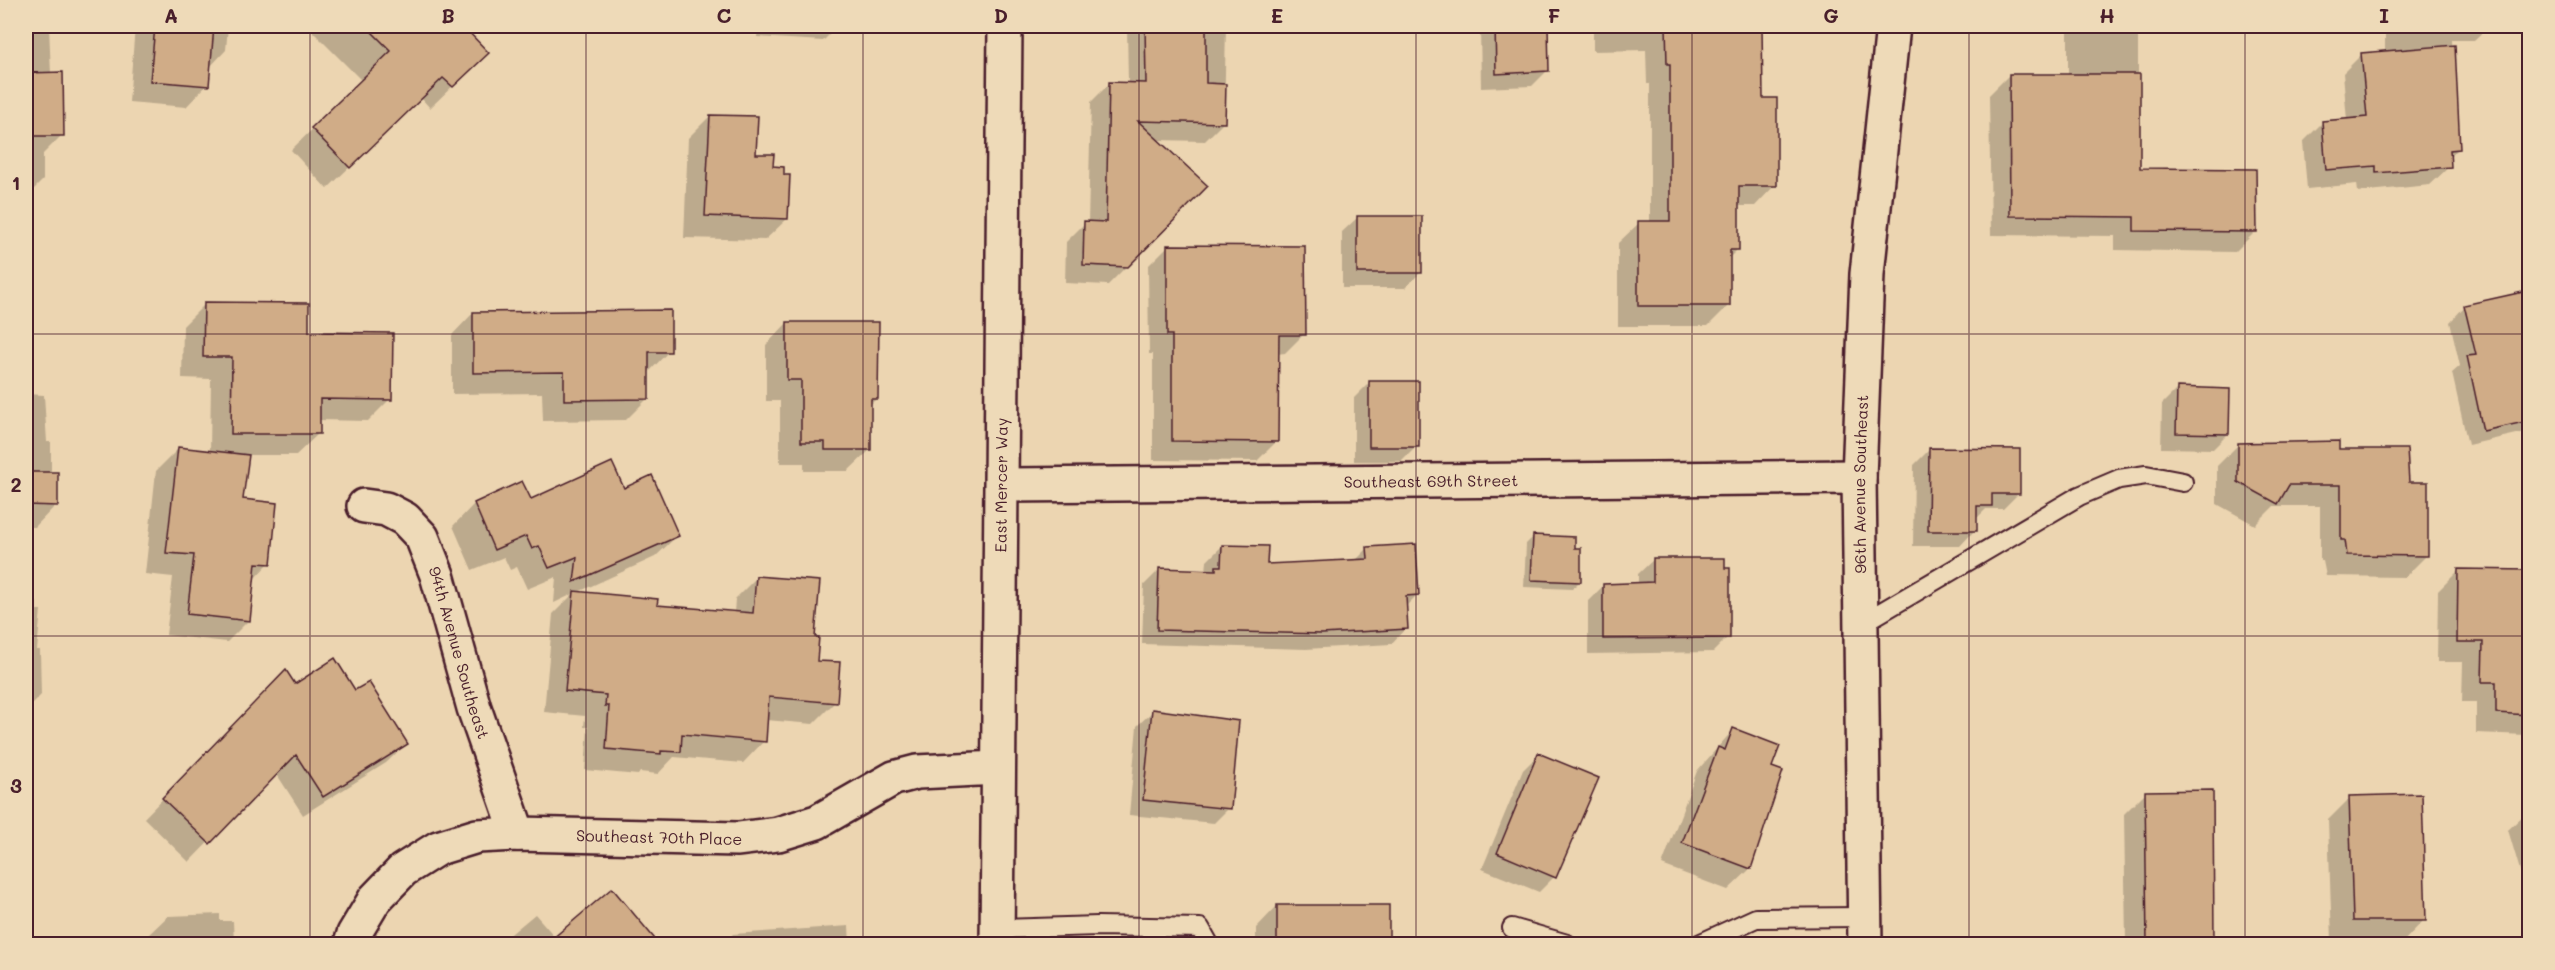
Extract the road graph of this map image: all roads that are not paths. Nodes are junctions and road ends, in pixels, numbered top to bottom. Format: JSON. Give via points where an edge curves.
{"nodes":[{"id":1,"x":1005,"y":26,"type":"edge"},
{"id":2,"x":1893,"y":26,"type":"edge"},
{"id":3,"x":1859,"y":477,"type":"junction"},
{"id":4,"x":2182,"y":482,"type":"dead end"},
{"id":5,"x":1002,"y":485,"type":"junction"},
{"id":6,"x":364,"y":506,"type":"dead end"},
{"id":7,"x":1861,"y":624,"type":"junction"},
{"id":8,"x":998,"y":768,"type":"junction"},
{"id":9,"x":518,"y":834,"type":"junction"},
{"id":10,"x":1512,"y":928,"type":"dead end"},
{"id":11,"x":1865,"y":931,"type":"edge"},
{"id":12,"x":997,"y":937,"type":"edge"},
{"id":13,"x":351,"y":945,"type":"edge"},
{"id":14,"x":1209,"y":945,"type":"edge"},
{"id":15,"x":1568,"y":945,"type":"edge"},
{"id":16,"x":1699,"y":945,"type":"edge"}],
"edges":[{"from":1,"to":5,"type":"street","name":"East Mercer Way"},
{"from":2,"to":3,"type":"street","name":"96th Avenue Southeast","via":[[1867,274]]},
{"from":3,"to":5,"type":"street","name":"Southeast 69th Street"},
{"from":3,"to":7,"type":"street","name":"96th Avenue Southeast"},
{"from":4,"to":7,"type":"lane","via":[[2146,475],[2079,496]]},
{"from":5,"to":8,"type":"street","name":"East Mercer Way"},
{"from":6,"to":9,"type":"street","name":"94th Avenue Southeast","via":[[386,509],[405,519],[422,537],[437,575],[474,708]]},
{"from":7,"to":11,"type":"street","name":"96th Avenue Southeast"},
{"from":8,"to":9,"type":"street","name":"Southeast 70th Place","via":[[917,772],[894,778],[817,822],[778,834],[738,839]]},
{"from":8,"to":12,"type":"street","name":"East Mercer Way"},
{"from":9,"to":13,"type":"street","name":"Southeast 70th Place","via":[[477,836],[438,848],[403,870],[375,899]]},
{"from":10,"to":15,"type":"lane"},
{"from":11,"to":16,"type":"lane","via":[[1756,918]]},
{"from":12,"to":14,"type":"lane","via":[[1098,926],[1200,928]]}]}
